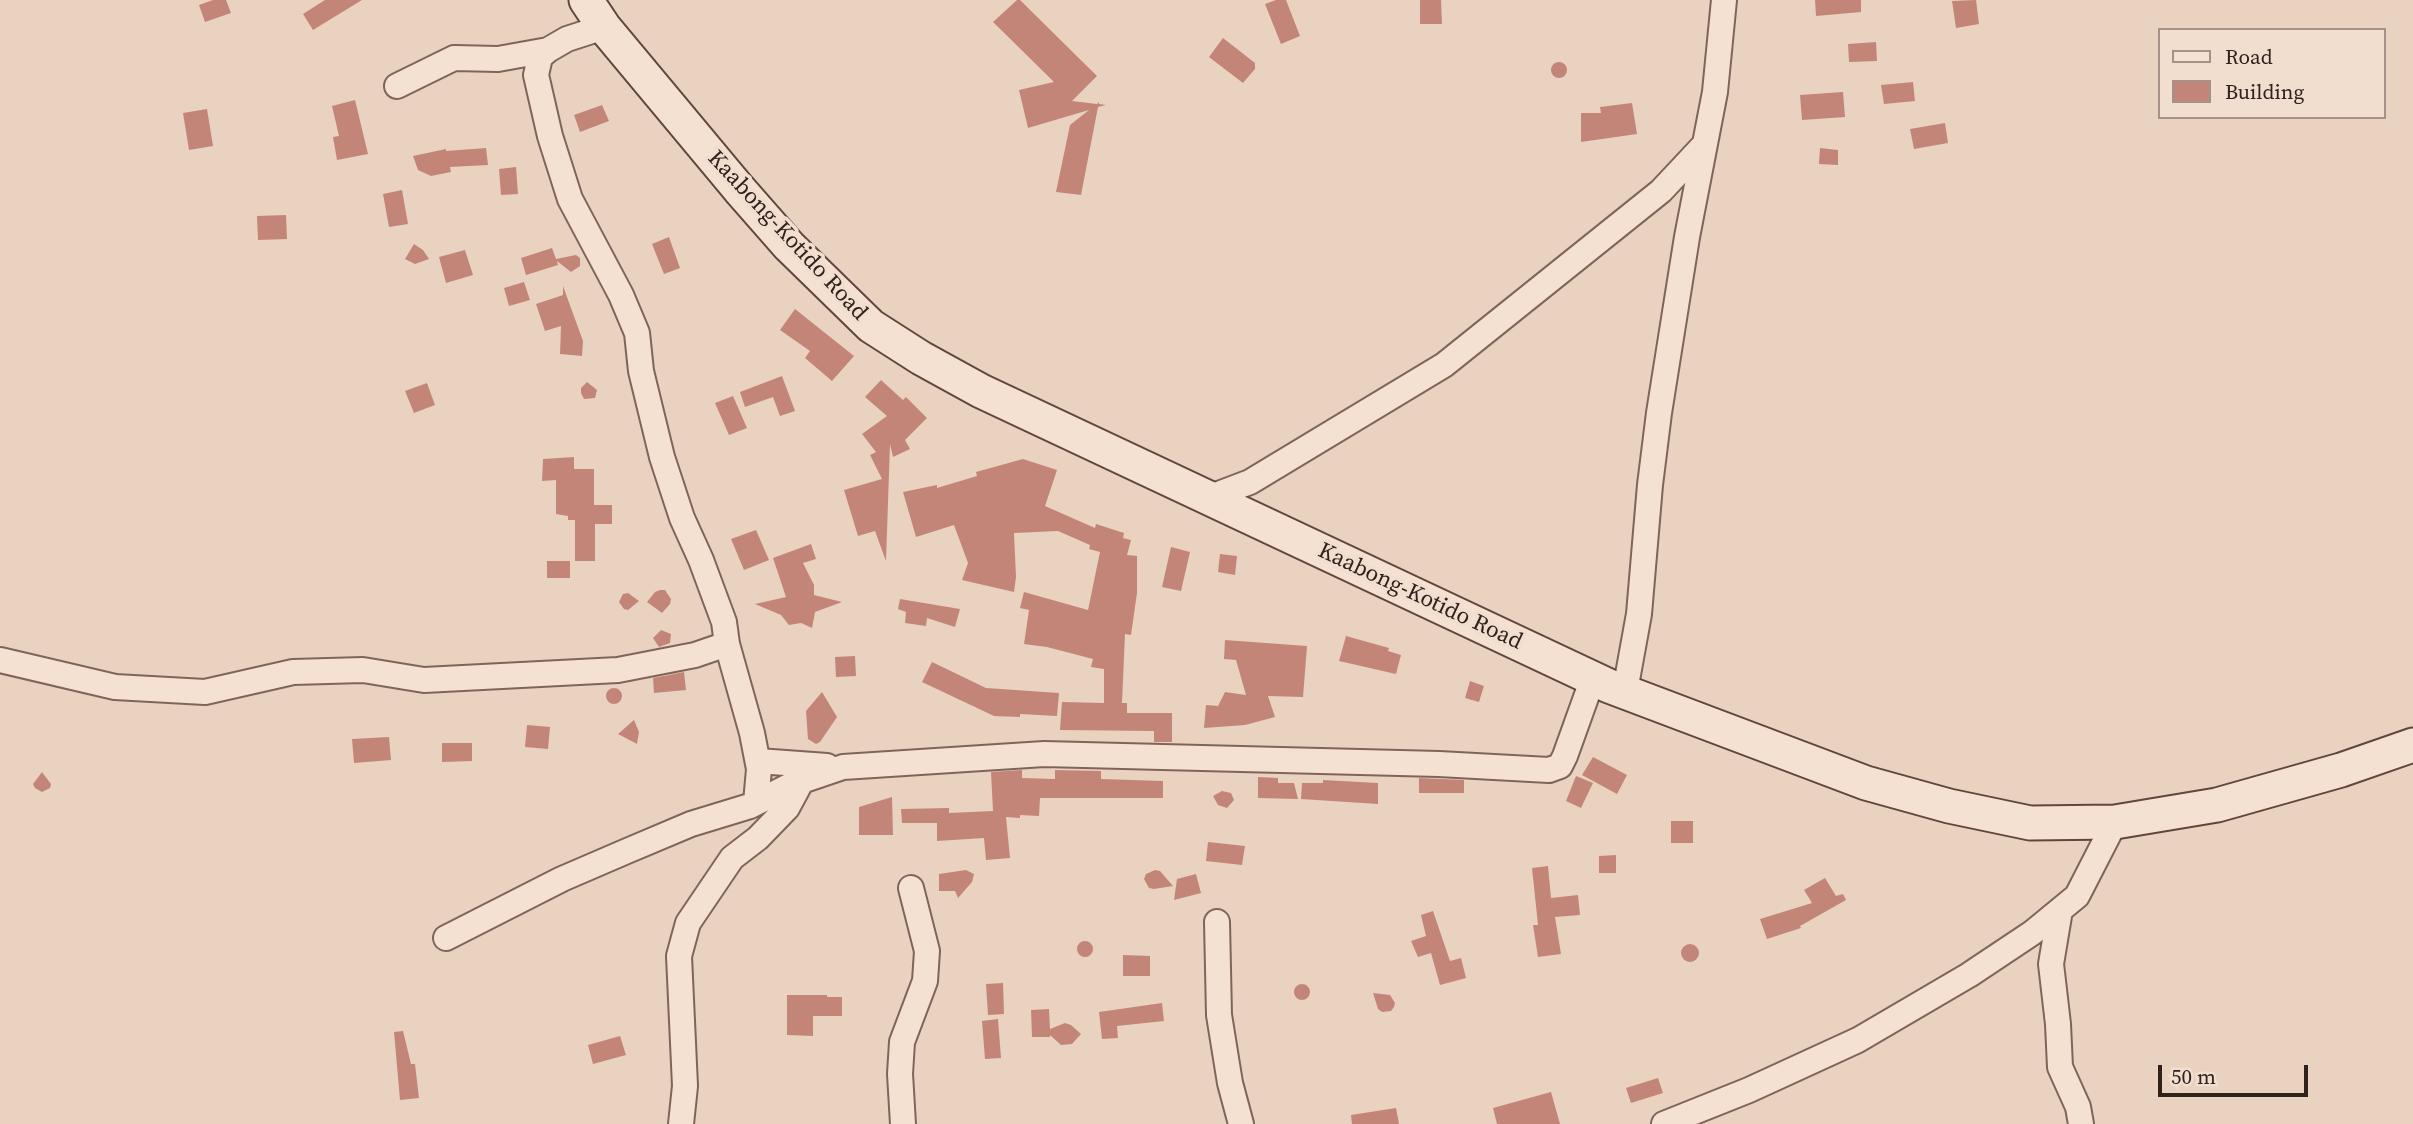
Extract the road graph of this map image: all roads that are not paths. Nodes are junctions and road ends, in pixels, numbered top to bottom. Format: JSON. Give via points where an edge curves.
{"nodes":[{"id":1,"x":586,"y":0,"type":"edge"},
{"id":2,"x":1724,"y":0,"type":"edge"},
{"id":3,"x":604,"y":27,"type":"junction"},
{"id":4,"x":548,"y":50,"type":"junction"},
{"id":5,"x":397,"y":86,"type":"dead end"},
{"id":6,"x":1705,"y":144,"type":"junction"},
{"id":7,"x":1208,"y":498,"type":"junction"},
{"id":8,"x":727,"y":644,"type":"junction"},
{"id":9,"x":0,"y":660,"type":"edge"},
{"id":10,"x":1592,"y":678,"type":"junction"},
{"id":11,"x":1625,"y":691,"type":"junction"},
{"id":12,"x":2413,"y":745,"type":"edge"},
{"id":13,"x":758,"y":761,"type":"junction"},
{"id":14,"x":843,"y":767,"type":"junction"},
{"id":15,"x":801,"y":782,"type":"junction"},
{"id":16,"x":756,"y":803,"type":"junction"},
{"id":17,"x":2115,"y":822,"type":"junction"},
{"id":18,"x":911,"y":888,"type":"dead end"},
{"id":19,"x":2060,"y":910,"type":"junction"},
{"id":20,"x":1217,"y":922,"type":"dead end"},
{"id":21,"x":446,"y":937,"type":"dead end"},
{"id":22,"x":681,"y":1124,"type":"edge"},
{"id":23,"x":903,"y":1124,"type":"edge"},
{"id":24,"x":1241,"y":1124,"type":"edge"},
{"id":25,"x":1664,"y":1124,"type":"edge"},
{"id":26,"x":2081,"y":1124,"type":"edge"}],
"edges":[{"from":1,"to":3,"type":"main road","name":"Kaabong-Kotido Road"},
{"from":2,"to":6,"type":"street"},
{"from":3,"to":4,"type":"street"},
{"from":3,"to":7,"type":"main road","name":"Kaabong-Kotido Road","via":[[747,199],[871,326],[981,391]]},
{"from":4,"to":5,"type":"street","via":[[498,59],[454,58]]},
{"from":4,"to":8,"type":"street","via":[[540,57],[537,75],[551,136],[570,199],[637,333],[641,371],[662,457],[724,622]]},
{"from":6,"to":7,"type":"street","via":[[1661,191],[1444,366],[1250,482]]},
{"from":6,"to":11,"type":"street","via":[[1659,413],[1639,614]]},
{"from":7,"to":10,"type":"main road","name":"Kaabong-Kotido Road"},
{"from":8,"to":9,"type":"street","via":[[618,670],[424,680],[363,670],[293,673],[205,692],[115,687]]},
{"from":8,"to":13,"type":"street"},
{"from":10,"to":11,"type":"main road","name":"Kaabong-Kotido Road"},
{"from":10,"to":14,"type":"street","via":[[1565,756],[1560,766],[1549,770],[1044,754]]},
{"from":11,"to":17,"type":"main road","name":"Kaabong-Kotido Road","via":[[1866,783],[1949,806],[2030,823]]},
{"from":12,"to":17,"type":"main road","name":"Kaabong-Kotido Road","via":[[2217,805]]},
{"from":13,"to":14,"type":"street"},
{"from":13,"to":16,"type":"street"},
{"from":14,"to":15,"type":"street"},
{"from":15,"to":16,"type":"street"},
{"from":15,"to":22,"type":"street","via":[[787,808],[732,859],[688,923],[679,956],[685,1086]]},
{"from":16,"to":21,"type":"street","via":[[627,850]]},
{"from":17,"to":19,"type":"street","via":[[2077,896]]},
{"from":18,"to":23,"type":"street","via":[[927,951],[925,981],[901,1042]]},
{"from":19,"to":25,"type":"street","via":[[1969,975],[1858,1040]]},
{"from":19,"to":26,"type":"street","via":[[2051,964],[2060,1068]]},
{"from":20,"to":24,"type":"street","via":[[1219,1015]]}]}
